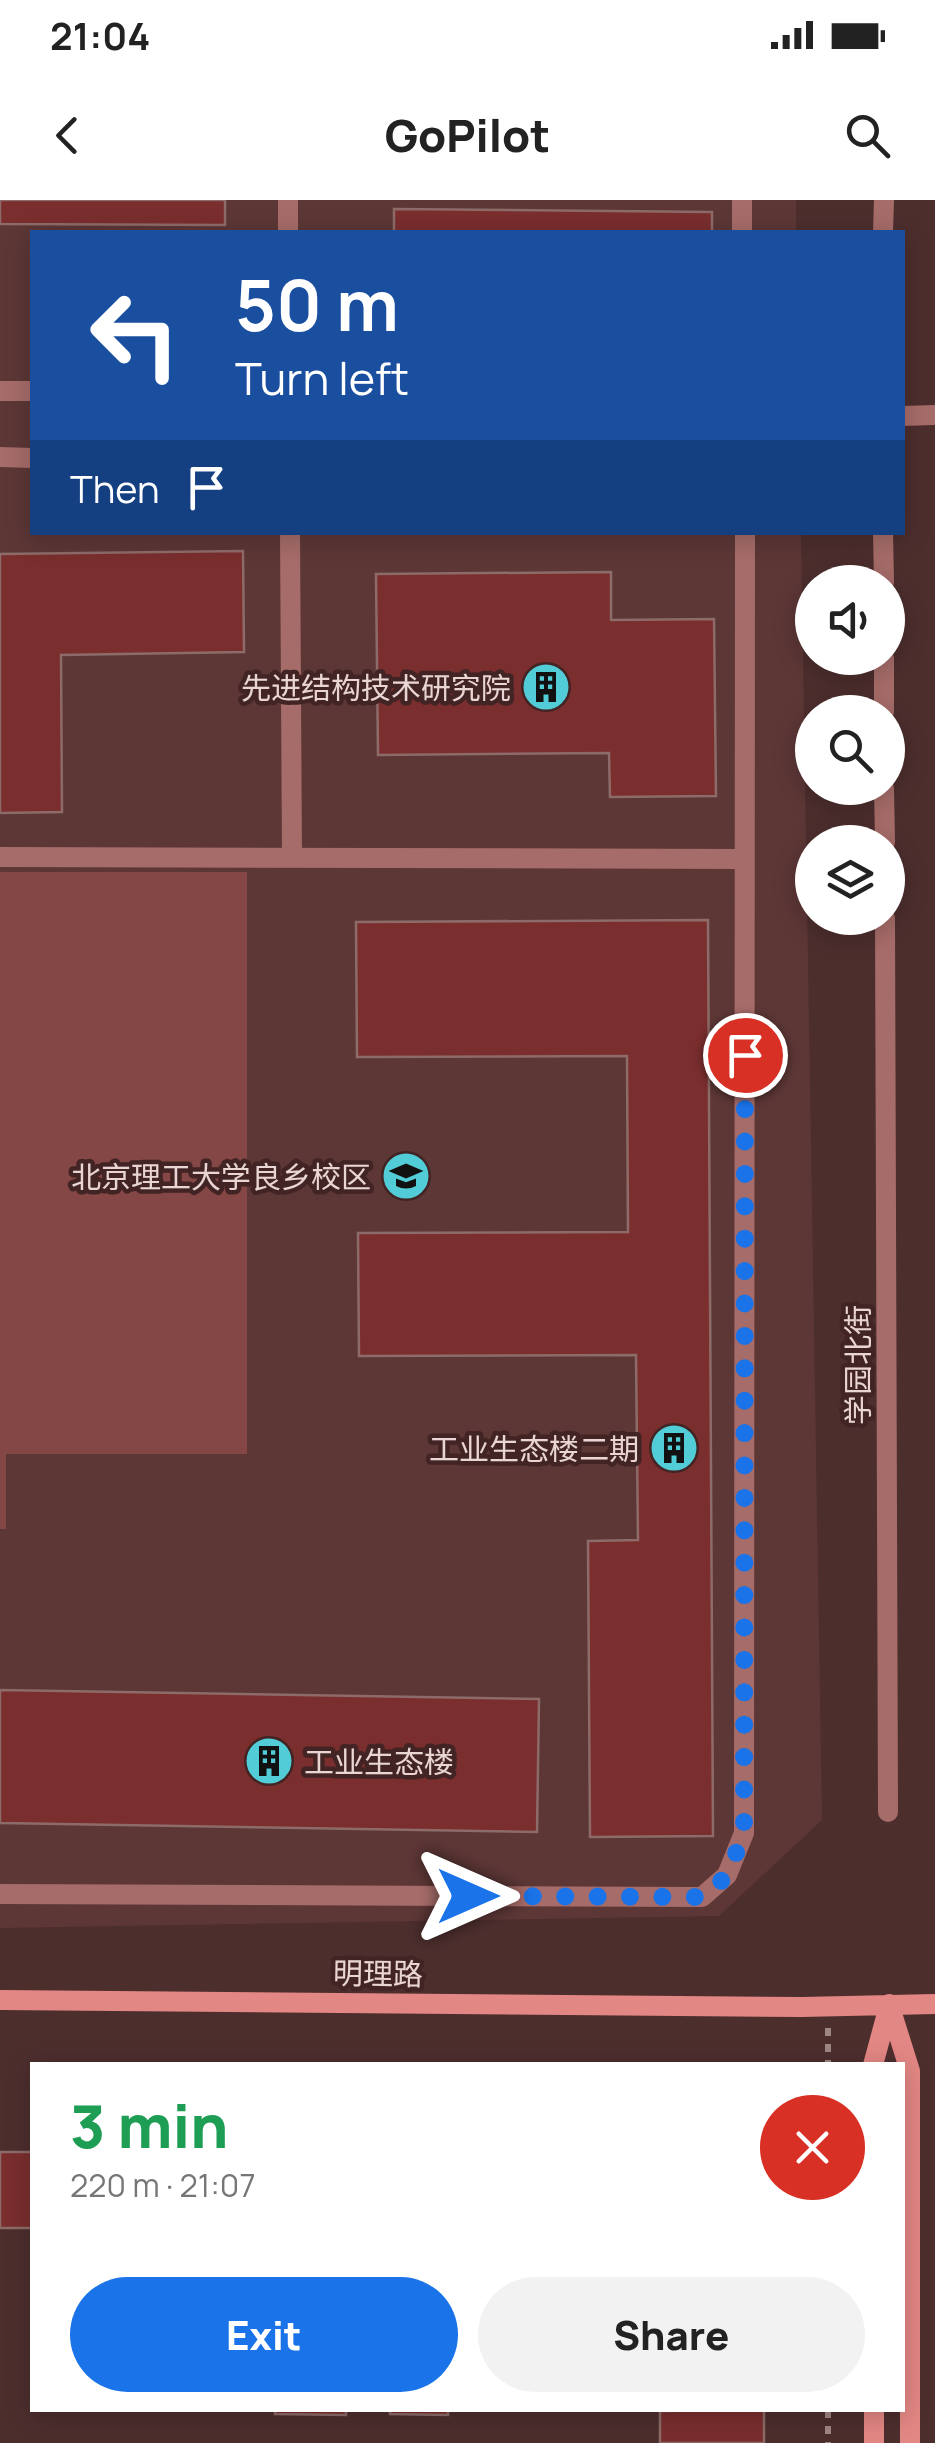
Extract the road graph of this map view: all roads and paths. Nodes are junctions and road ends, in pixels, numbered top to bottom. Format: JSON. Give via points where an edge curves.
{"nodes":[{"id":1,"x":288,"y":200,"type":"edge"},
{"id":2,"x":742,"y":200,"type":"edge"},
{"id":3,"x":884,"y":200,"type":"edge"},
{"id":4,"x":288,"y":230,"type":"edge"},
{"id":5,"x":742,"y":230,"type":"edge"},
{"id":6,"x":884,"y":230,"type":"edge"},
{"id":7,"x":0,"y":391,"type":"edge"},
{"id":8,"x":30,"y":391,"type":"edge"},
{"id":9,"x":935,"y":415,"type":"edge"},
{"id":10,"x":905,"y":416,"type":"edge"},
{"id":11,"x":0,"y":458,"type":"edge"},
{"id":12,"x":30,"y":458,"type":"edge"},
{"id":13,"x":290,"y":535,"type":"edge"},
{"id":14,"x":745,"y":535,"type":"edge"},
{"id":15,"x":883,"y":535,"type":"edge"},
{"id":16,"x":884,"y":565,"type":"edge"},
{"id":17,"x":0,"y":857,"type":"edge"},
{"id":18,"x":292,"y":858,"type":"junction"},
{"id":19,"x":745,"y":859,"type":"junction"},
{"id":20,"x":885,"y":935,"type":"edge"},
{"id":21,"x":888,"y":1812,"type":"dead end"},
{"id":22,"x":0,"y":1894,"type":"edge"},
{"id":23,"x":0,"y":2000,"type":"edge"},
{"id":24,"x":889,"y":2004,"type":"junction"},
{"id":25,"x":935,"y":2004,"type":"edge"},
{"id":26,"x":874,"y":2062,"type":"edge"},
{"id":27,"x":828,"y":2412,"type":"edge"},
{"id":28,"x":874,"y":2412,"type":"edge"},
{"id":29,"x":828,"y":2443,"type":"edge"},
{"id":30,"x":874,"y":2443,"type":"edge"},
{"id":31,"x":910,"y":2443,"type":"edge"}],
"edges":[{"from":1,"to":4,"type":"street"},
{"from":2,"to":5,"type":"street"},
{"from":3,"to":6,"type":"street"},
{"from":7,"to":8,"type":"street"},
{"from":9,"to":10,"type":"street"},
{"from":11,"to":12,"type":"street"},
{"from":13,"to":18,"type":"street"},
{"from":14,"to":19,"type":"street"},
{"from":15,"to":16,"type":"street"},
{"from":17,"to":18,"type":"street"},
{"from":18,"to":19,"type":"street"},
{"from":19,"to":22,"type":"street","via":[[744,1833],[727,1876],[702,1897]]},
{"from":20,"to":21,"type":"street","name":"学园北街"},
{"from":23,"to":24,"type":"street","name":"明理路"},
{"from":24,"to":25,"type":"street","name":"明理路"},
{"from":24,"to":26,"type":"street"},
{"from":24,"to":31,"type":"street","via":[[910,2072]]},
{"from":27,"to":29,"type":"path"},
{"from":28,"to":30,"type":"street"}]}
